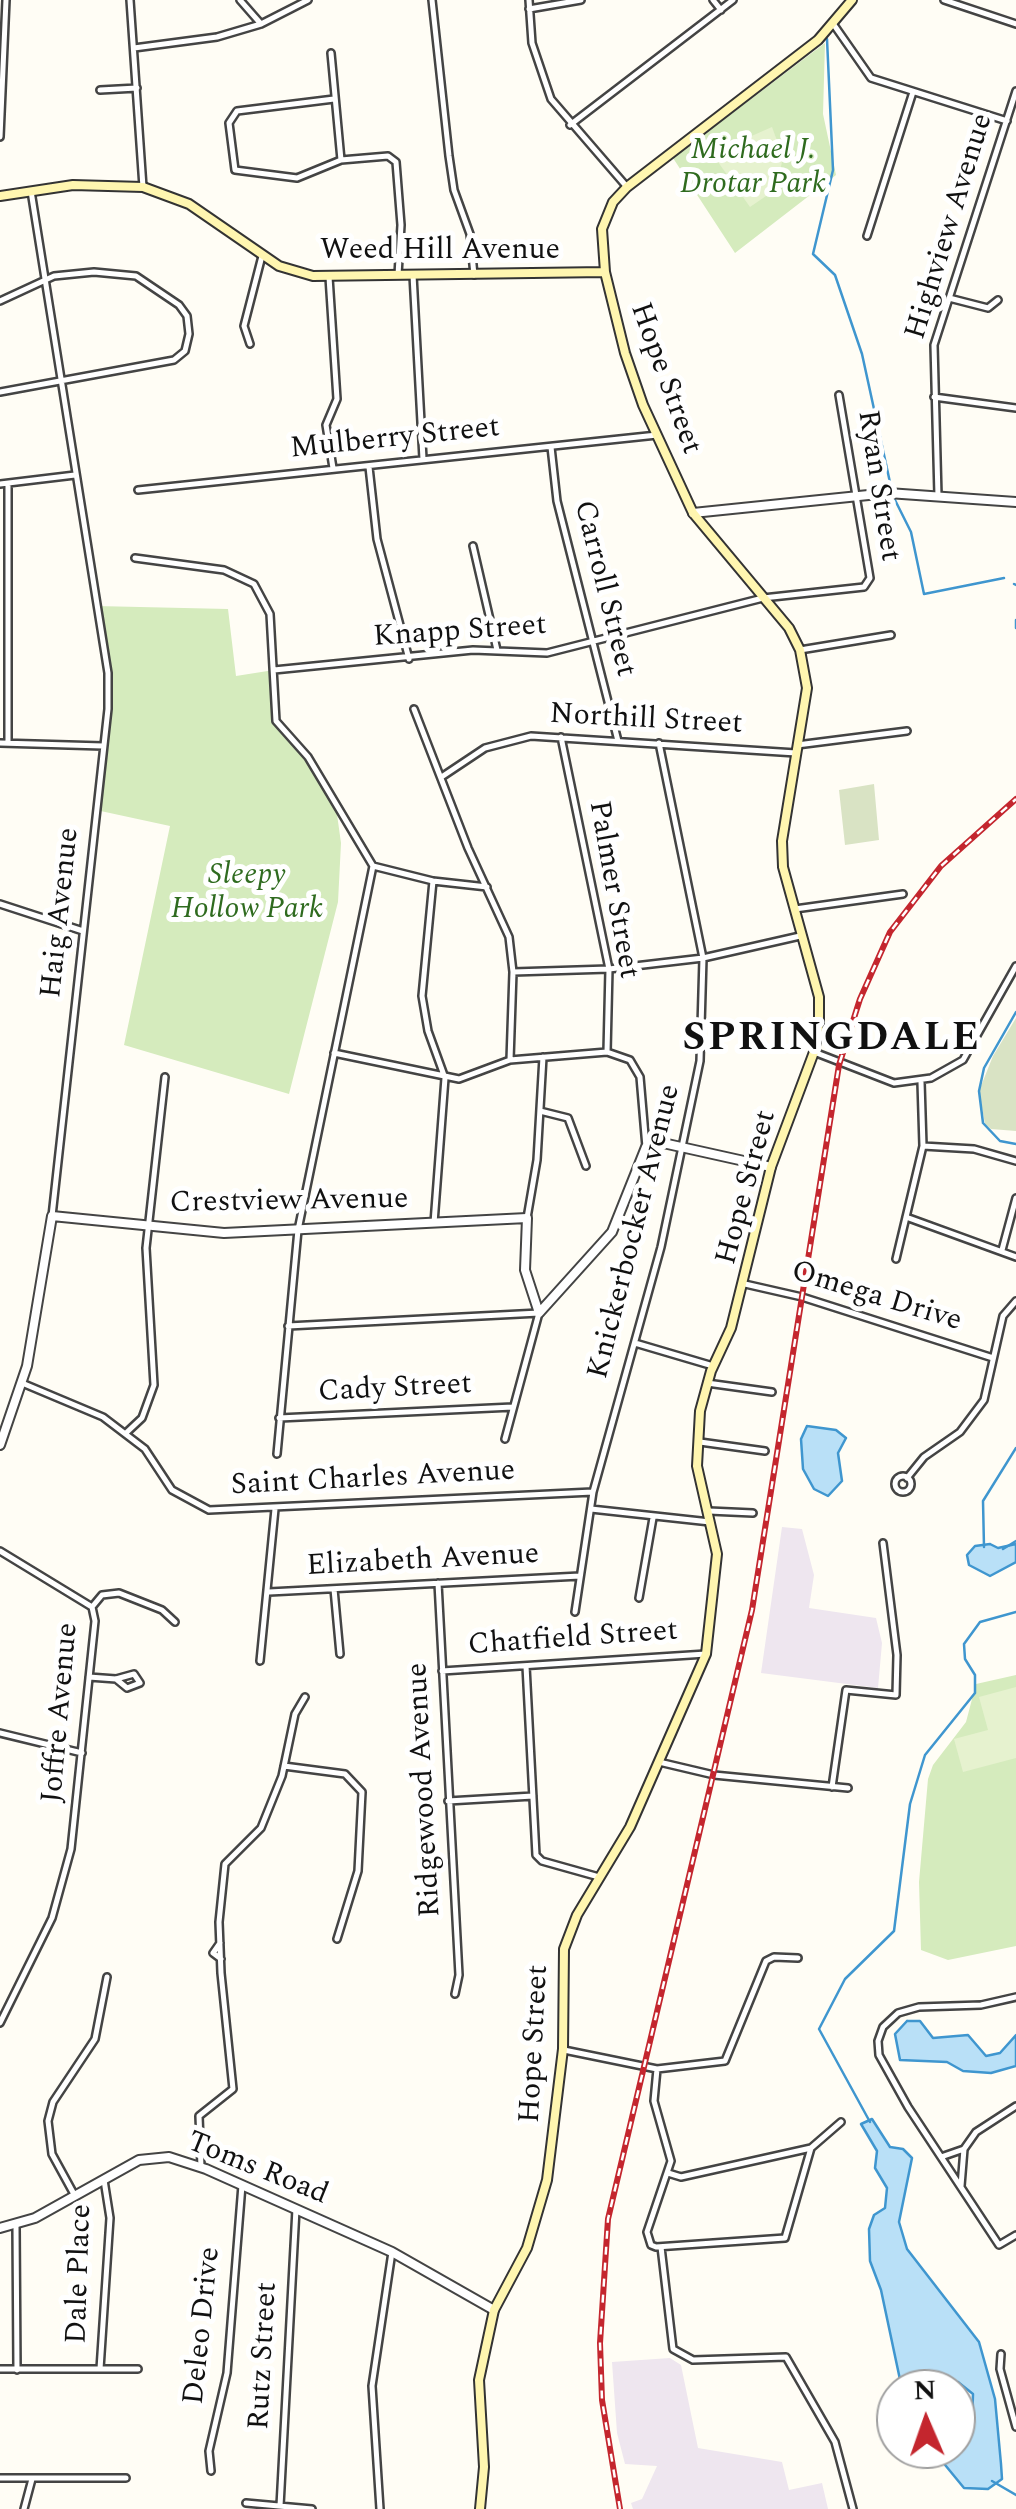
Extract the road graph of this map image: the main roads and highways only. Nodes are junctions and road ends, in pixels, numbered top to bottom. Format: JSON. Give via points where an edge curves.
{"nodes":[{"id":1,"x":852,"y":0,"type":"edge"},
{"id":2,"x":0,"y":196,"type":"edge"},
{"id":3,"x":605,"y":272,"type":"junction"},
{"id":4,"x":480,"y":2509,"type":"edge"}],
"edges":[{"from":1,"to":3,"type":"main road","name":"Hope Street","via":[[834,25],[626,187],[604,220]]},
{"from":2,"to":3,"type":"main road","name":"Weed Hill Avenue","via":[[74,185],[143,187],[189,204],[299,274]]},
{"from":3,"to":4,"type":"main road","name":"Hope Street","via":[[628,364],[693,513],[800,650],[807,688],[782,842],[792,909],[818,997],[814,1052],[771,1167],[745,1284],[707,1383],[696,1442],[716,1584],[706,1654],[564,1950],[562,2050],[544,2193],[527,2248],[494,2310],[478,2390]]}]}
